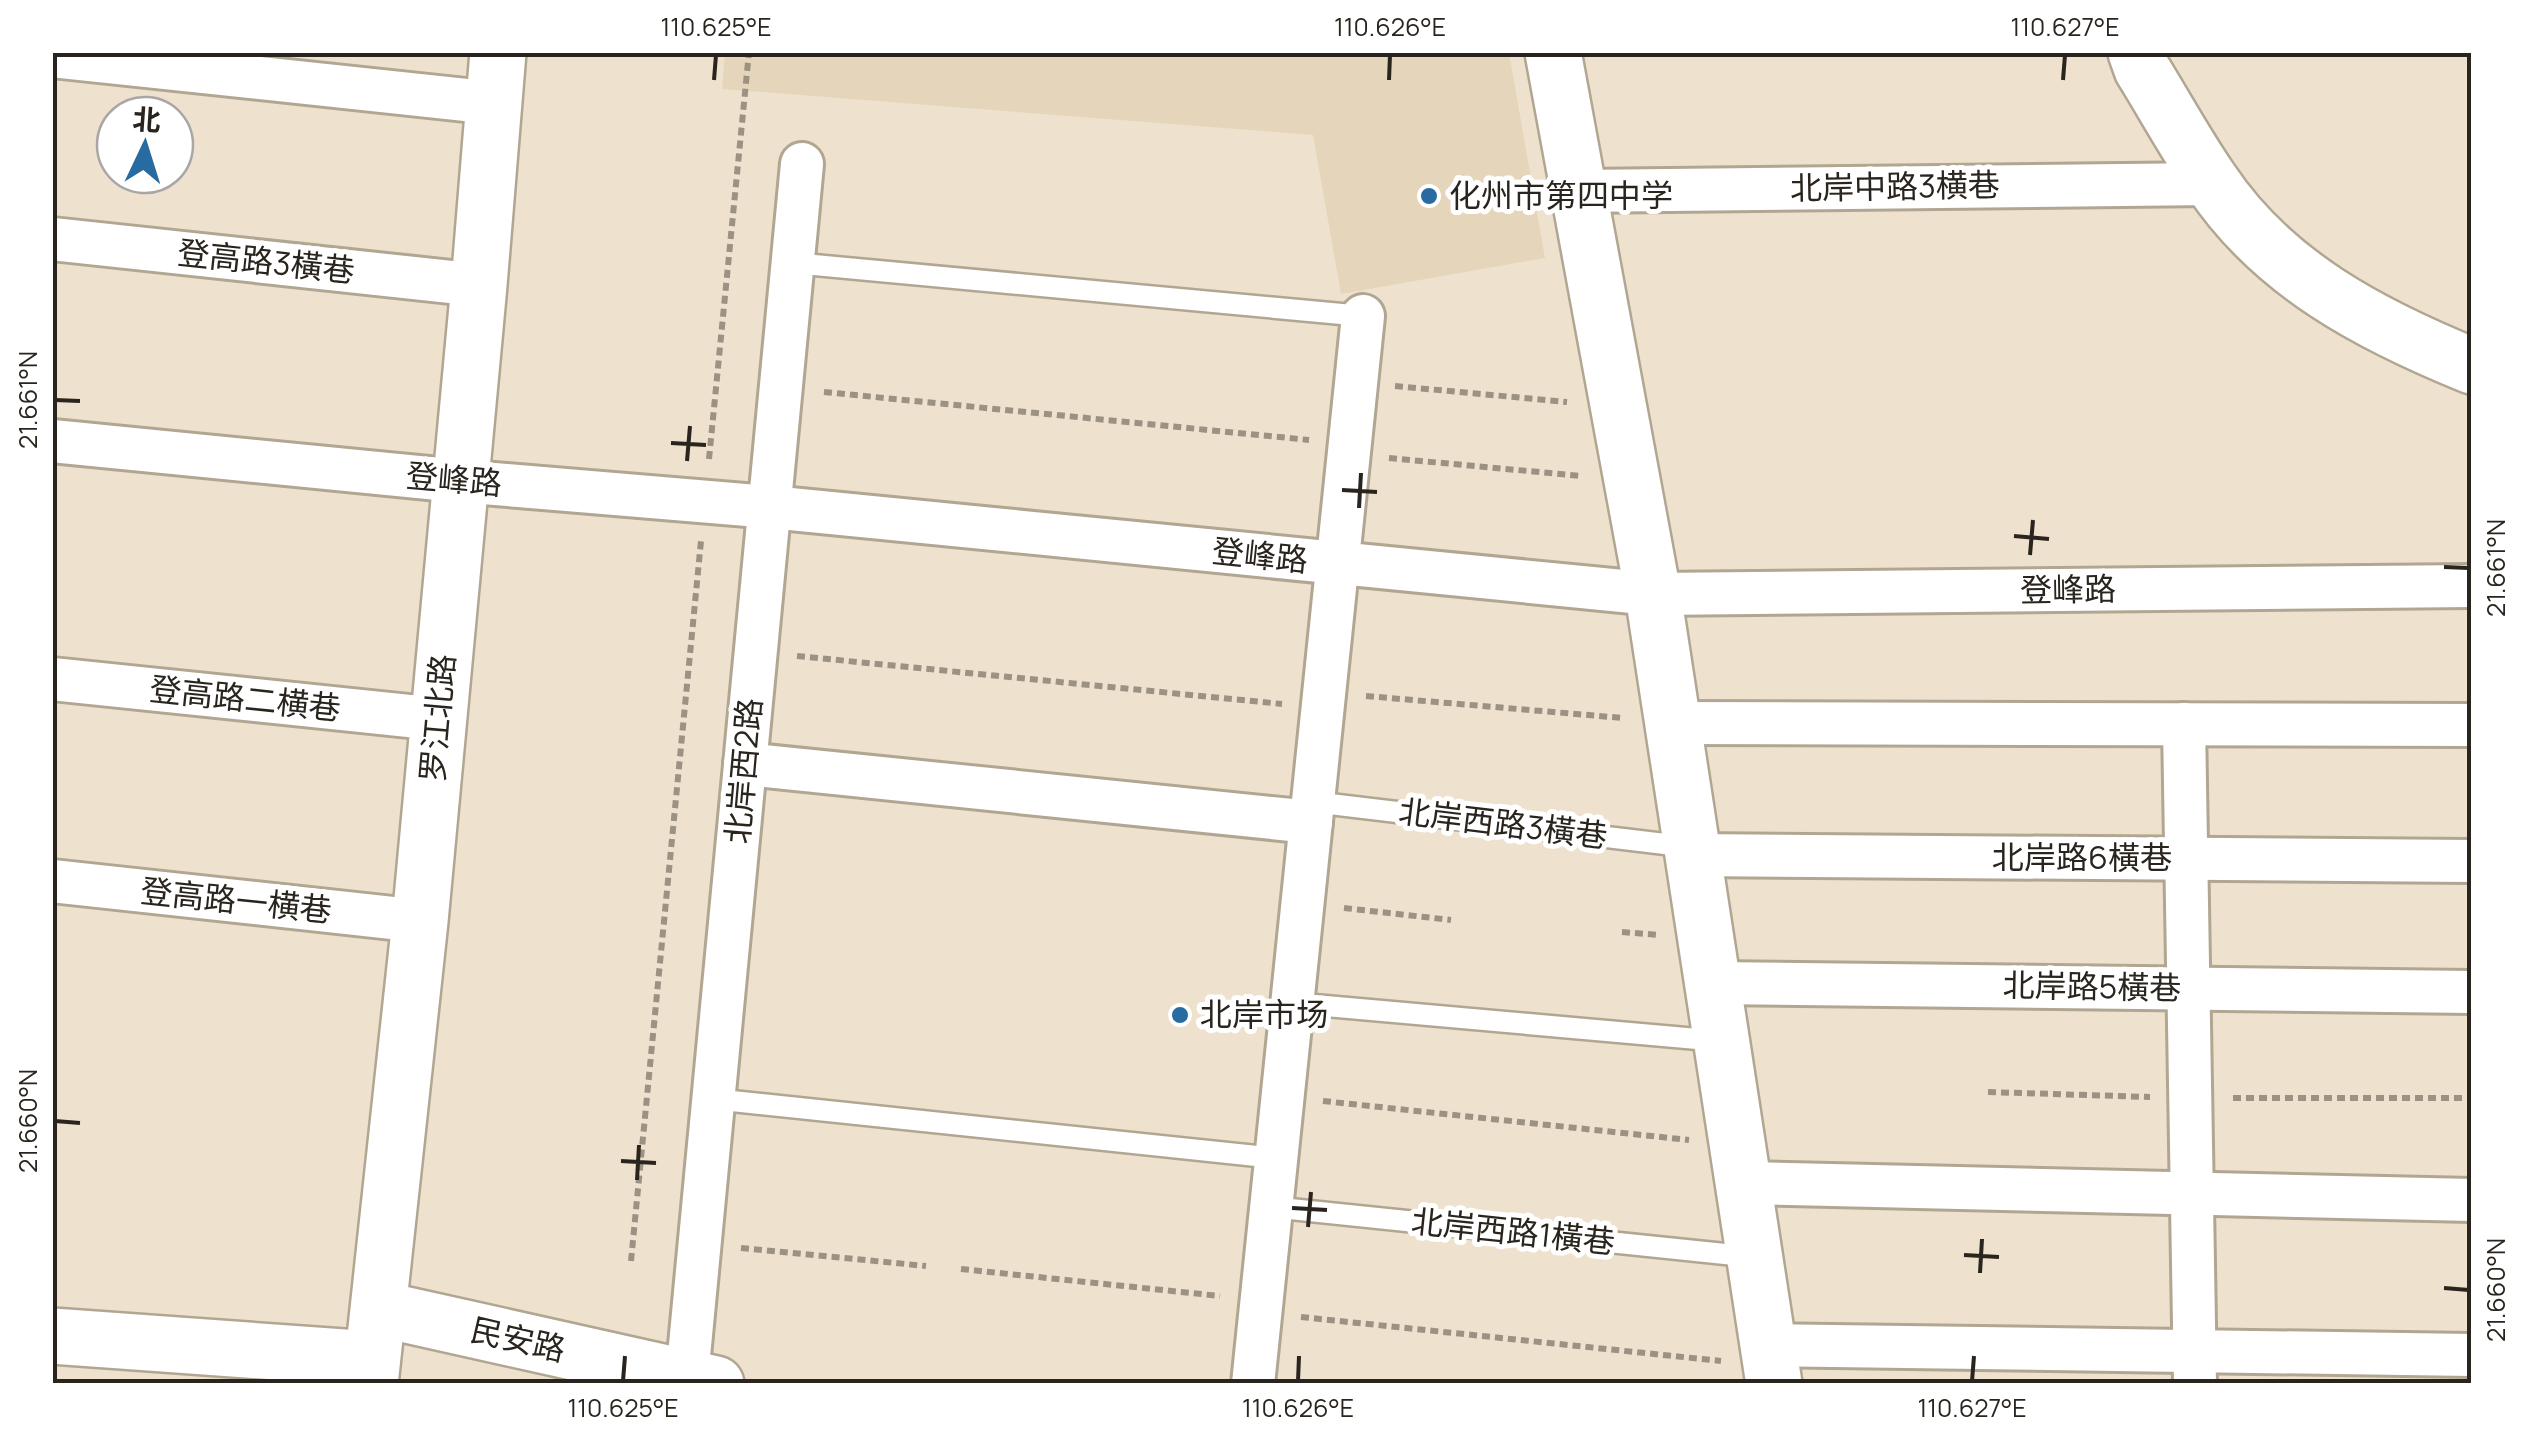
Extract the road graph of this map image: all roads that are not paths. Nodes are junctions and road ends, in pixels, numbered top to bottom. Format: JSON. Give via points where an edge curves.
{"nodes":[{"id":1,"x":1553,"y":52,"type":"edge"},
{"id":2,"x":2136,"y":52,"type":"edge"},
{"id":3,"x":52,"y":56,"type":"edge"},
{"id":4,"x":496,"y":78,"type":"edge"},
{"id":5,"x":802,"y":164,"type":"dead end"},
{"id":6,"x":2212,"y":184,"type":"junction"},
{"id":7,"x":1578,"y":191,"type":"junction"},
{"id":8,"x":52,"y":239,"type":"edge"},
{"id":9,"x":793,"y":264,"type":"junction"},
{"id":10,"x":479,"y":285,"type":"junction"},
{"id":11,"x":1363,"y":316,"type":"joint"},
{"id":12,"x":2472,"y":366,"type":"edge"},
{"id":13,"x":52,"y":441,"type":"edge"},
{"id":14,"x":459,"y":481,"type":"junction"},
{"id":15,"x":770,"y":507,"type":"junction"},
{"id":16,"x":1338,"y":564,"type":"junction"},
{"id":17,"x":2472,"y":586,"type":"edge"},
{"id":18,"x":1653,"y":594,"type":"junction"},
{"id":19,"x":52,"y":679,"type":"edge"},
{"id":20,"x":438,"y":719,"type":"junction"},
{"id":21,"x":1674,"y":723,"type":"junction"},
{"id":22,"x":2184,"y":724,"type":"junction"},
{"id":23,"x":2472,"y":725,"type":"edge"},
{"id":24,"x":745,"y":764,"type":"junction"},
{"id":25,"x":1312,"y":812,"type":"junction"},
{"id":26,"x":1693,"y":851,"type":"junction"},
{"id":27,"x":2186,"y":859,"type":"junction"},
{"id":28,"x":2472,"y":861,"type":"edge"},
{"id":29,"x":52,"y":882,"type":"edge"},
{"id":30,"x":420,"y":921,"type":"junction"},
{"id":31,"x":1713,"y":983,"type":"junction"},
{"id":32,"x":2188,"y":988,"type":"junction"},
{"id":33,"x":2472,"y":992,"type":"edge"},
{"id":34,"x":1292,"y":1003,"type":"junction"},
{"id":35,"x":1722,"y":1042,"type":"junction"},
{"id":36,"x":714,"y":1099,"type":"junction"},
{"id":37,"x":1276,"y":1158,"type":"junction"},
{"id":38,"x":1741,"y":1164,"type":"junction"},
{"id":39,"x":2192,"y":1194,"type":"junction"},
{"id":40,"x":2472,"y":1200,"type":"edge"},
{"id":41,"x":1271,"y":1207,"type":"junction"},
{"id":42,"x":1756,"y":1257,"type":"junction"},
{"id":43,"x":52,"y":1336,"type":"edge"},
{"id":44,"x":374,"y":1350,"type":"edge"},
{"id":45,"x":2472,"y":1356,"type":"edge"},
{"id":46,"x":1772,"y":1365,"type":"edge"},
{"id":47,"x":2195,"y":1367,"type":"edge"},
{"id":48,"x":701,"y":1380,"type":"edge"},
{"id":49,"x":1252,"y":1384,"type":"edge"}],
"edges":[{"from":1,"to":7,"type":"street"},
{"from":2,"to":6,"type":"street"},
{"from":3,"to":4,"type":"street"},
{"from":4,"to":10,"type":"street","name":"罗江北路"},
{"from":5,"to":9,"type":"street","name":"北岸西2路"},
{"from":6,"to":7,"type":"street","name":"北岸中路3横巷"},
{"from":6,"to":12,"type":"street","via":[[2306,281],[2373,322]]},
{"from":7,"to":18,"type":"street"},
{"from":8,"to":10,"type":"street","name":"登高路3橫巷"},
{"from":9,"to":11,"type":"lane"},
{"from":9,"to":15,"type":"street","name":"北岸西2路"},
{"from":10,"to":14,"type":"street","name":"罗江北路"},
{"from":11,"to":16,"type":"street"},
{"from":13,"to":14,"type":"street","name":"登峰路"},
{"from":14,"to":15,"type":"street","name":"登峰路"},
{"from":14,"to":20,"type":"street","name":"罗江北路"},
{"from":15,"to":16,"type":"street","name":"登峰路"},
{"from":15,"to":24,"type":"street","name":"北岸西2路"},
{"from":16,"to":18,"type":"street","name":"登峰路"},
{"from":16,"to":25,"type":"street"},
{"from":17,"to":18,"type":"street","name":"登峰路"},
{"from":18,"to":21,"type":"street"},
{"from":19,"to":20,"type":"street","name":"登高路二横巷"},
{"from":20,"to":30,"type":"street","name":"罗江北路"},
{"from":21,"to":22,"type":"street"},
{"from":21,"to":26,"type":"street"},
{"from":22,"to":23,"type":"street"},
{"from":22,"to":27,"type":"street"},
{"from":24,"to":25,"type":"street"},
{"from":24,"to":36,"type":"street","name":"北岸西2路"},
{"from":25,"to":26,"type":"lane","name":"北岸西路3橫巷"},
{"from":25,"to":34,"type":"street"},
{"from":26,"to":27,"type":"street","name":"北岸路6橫巷"},
{"from":26,"to":31,"type":"street"},
{"from":27,"to":28,"type":"street","name":"北岸路6橫巷"},
{"from":27,"to":32,"type":"street"},
{"from":29,"to":30,"type":"street","name":"登高路一横巷"},
{"from":30,"to":44,"type":"street","name":"罗江北路"},
{"from":31,"to":32,"type":"street","name":"北岸路5橫巷"},
{"from":31,"to":35,"type":"street"},
{"from":32,"to":33,"type":"street","name":"北岸路5橫巷"},
{"from":32,"to":39,"type":"street"},
{"from":34,"to":35,"type":"lane"},
{"from":34,"to":37,"type":"street"},
{"from":35,"to":38,"type":"street"},
{"from":36,"to":37,"type":"lane"},
{"from":36,"to":48,"type":"street","name":"北岸西2路","via":[[700,1244]]},
{"from":37,"to":41,"type":"street"},
{"from":38,"to":39,"type":"street"},
{"from":38,"to":42,"type":"street"},
{"from":39,"to":40,"type":"street"},
{"from":39,"to":47,"type":"street"},
{"from":41,"to":42,"type":"lane","name":"北岸西路1橫巷"},
{"from":41,"to":49,"type":"street"},
{"from":42,"to":46,"type":"street"},
{"from":43,"to":44,"type":"street","name":"民安路"},
{"from":44,"to":48,"type":"street","name":"民安路"},
{"from":45,"to":47,"type":"street"},
{"from":46,"to":47,"type":"street"}]}
